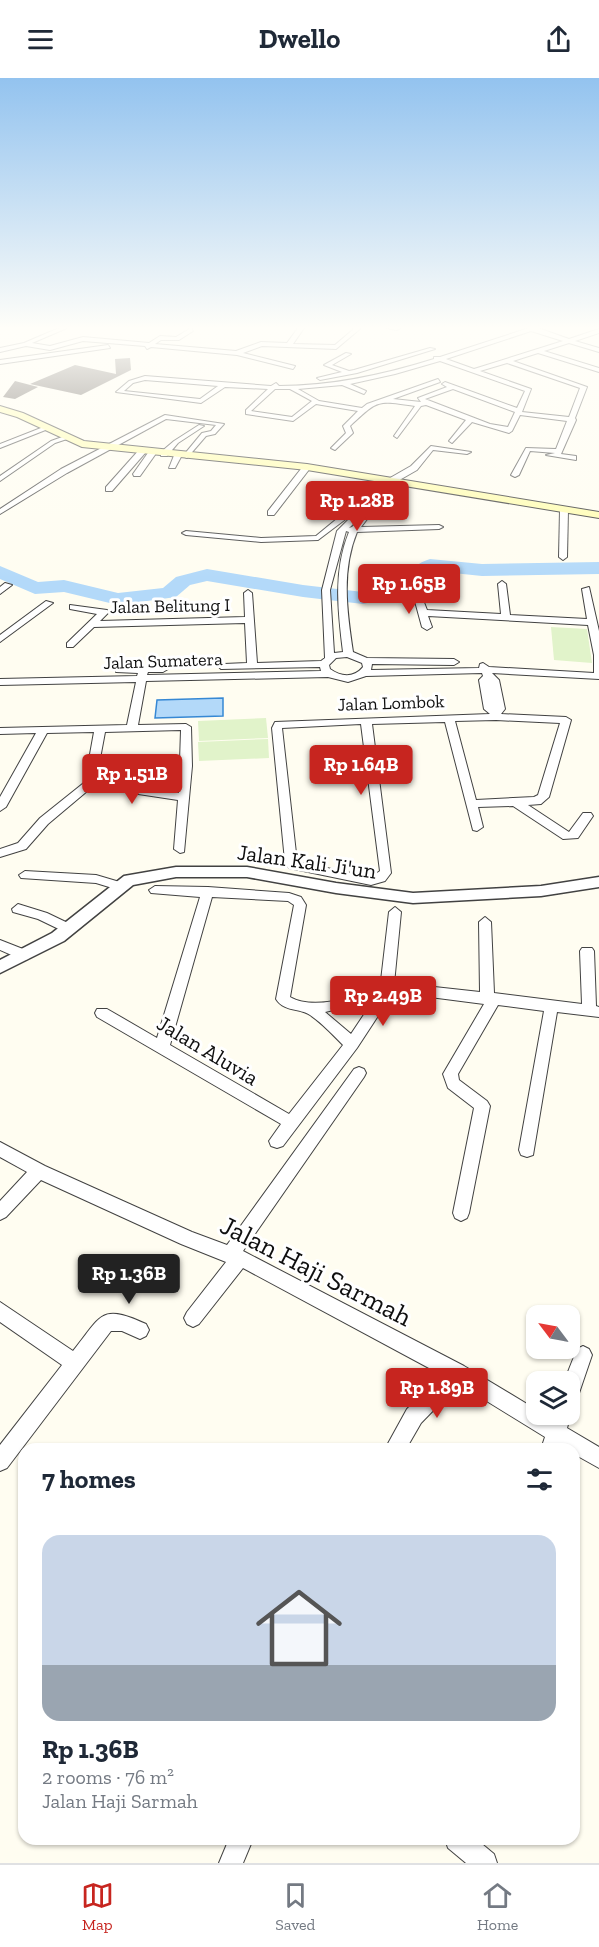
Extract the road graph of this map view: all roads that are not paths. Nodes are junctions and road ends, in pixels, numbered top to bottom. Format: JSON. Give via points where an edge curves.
{"nodes":[{"id":1,"x":2,"y":411,"type":"edge"},
{"id":2,"x":248,"y":411,"type":"edge"},
{"id":3,"x":303,"y":411,"type":"edge"},
{"id":4,"x":361,"y":411,"type":"edge"},
{"id":5,"x":416,"y":411,"type":"edge"},
{"id":6,"x":446,"y":411,"type":"edge"},
{"id":7,"x":576,"y":411,"type":"edge"},
{"id":8,"x":519,"y":412,"type":"joint"},
{"id":9,"x":471,"y":419,"type":"junction"},
{"id":10,"x":573,"y":420,"type":"junction"},
{"id":11,"x":201,"y":426,"type":"dead end"},
{"id":12,"x":46,"y":428,"type":"junction"},
{"id":13,"x":397,"y":436,"type":"dead end"},
{"id":14,"x":65,"y":438,"type":"junction"},
{"id":15,"x":184,"y":438,"type":"junction"},
{"id":16,"x":200,"y":439,"type":"junction"},
{"id":17,"x":452,"y":441,"type":"dead end"},
{"id":18,"x":0,"y":447,"type":"edge"},
{"id":19,"x":106,"y":448,"type":"junction"},
{"id":20,"x":335,"y":448,"type":"dead end"},
{"id":21,"x":147,"y":452,"type":"junction"},
{"id":22,"x":467,"y":452,"type":"dead end"},
{"id":23,"x":164,"y":453,"type":"junction"},
{"id":24,"x":558,"y":454,"type":"junction"},
{"id":25,"x":183,"y":455,"type":"junction"},
{"id":26,"x":573,"y":458,"type":"dead end"},
{"id":27,"x":172,"y":466,"type":"dead end"},
{"id":28,"x":307,"y":467,"type":"junction"},
{"id":29,"x":137,"y":474,"type":"dead end"},
{"id":30,"x":515,"y":475,"type":"dead end"},
{"id":31,"x":0,"y":479,"type":"edge"},
{"id":32,"x":394,"y":480,"type":"junction"},
{"id":33,"x":109,"y":489,"type":"dead end"},
{"id":34,"x":564,"y":510,"type":"junction"},
{"id":35,"x":0,"y":512,"type":"edge"},
{"id":36,"x":271,"y":513,"type":"dead end"},
{"id":37,"x":599,"y":515,"type":"edge"},
{"id":38,"x":439,"y":527,"type":"dead end"},
{"id":39,"x":353,"y":530,"type":"junction"},
{"id":40,"x":341,"y":531,"type":"junction"},
{"id":41,"x":186,"y":533,"type":"dead end"},
{"id":42,"x":563,"y":557,"type":"dead end"},
{"id":43,"x":502,"y":584,"type":"dead end"},
{"id":44,"x":341,"y":587,"type":"junction"},
{"id":45,"x":586,"y":589,"type":"dead end"},
{"id":46,"x":326,"y":591,"type":"junction"},
{"id":47,"x":248,"y":593,"type":"dead end"},
{"id":48,"x":417,"y":594,"type":"dead end"},
{"id":49,"x":49,"y":603,"type":"dead end"},
{"id":50,"x":73,"y":607,"type":"dead end"},
{"id":51,"x":423,"y":613,"type":"junction"},
{"id":52,"x":506,"y":616,"type":"junction"},
{"id":53,"x":249,"y":620,"type":"junction"},
{"id":54,"x":593,"y":622,"type":"junction"},
{"id":55,"x":93,"y":624,"type":"junction"},
{"id":56,"x":427,"y":627,"type":"dead end"},
{"id":57,"x":0,"y":639,"type":"edge"},
{"id":58,"x":70,"y":645,"type":"dead end"},
{"id":59,"x":348,"y":654,"type":"junction"},
{"id":60,"x":366,"y":661,"type":"junction"},
{"id":61,"x":327,"y":665,"type":"junction"},
{"id":62,"x":252,"y":666,"type":"junction"},
{"id":63,"x":599,"y":669,"type":"edge"},
{"id":64,"x":485,"y":670,"type":"junction"},
{"id":65,"x":365,"y":673,"type":"junction"},
{"id":66,"x":0,"y":674,"type":"edge"},
{"id":67,"x":142,"y":674,"type":"junction"},
{"id":68,"x":599,"y":676,"type":"edge"},
{"id":69,"x":0,"y":682,"type":"edge"},
{"id":70,"x":496,"y":715,"type":"junction"},
{"id":71,"x":449,"y":717,"type":"junction"},
{"id":72,"x":366,"y":720,"type":"junction"},
{"id":73,"x":132,"y":728,"type":"junction"},
{"id":74,"x":100,"y":730,"type":"junction"},
{"id":75,"x":0,"y":731,"type":"edge"},
{"id":76,"x":42,"y":732,"type":"junction"},
{"id":77,"x":90,"y":783,"type":"junction"},
{"id":78,"x":184,"y":797,"type":"junction"},
{"id":79,"x":515,"y":802,"type":"junction"},
{"id":80,"x":471,"y":804,"type":"junction"},
{"id":81,"x":0,"y":807,"type":"edge"},
{"id":82,"x":587,"y":816,"type":"dead end"},
{"id":83,"x":477,"y":827,"type":"dead end"},
{"id":84,"x":180,"y":849,"type":"dead end"},
{"id":85,"x":0,"y":853,"type":"edge"},
{"id":86,"x":25,"y":875,"type":"dead end"},
{"id":87,"x":599,"y":882,"type":"edge"},
{"id":88,"x":119,"y":886,"type":"junction"},
{"id":89,"x":155,"y":890,"type":"dead end"},
{"id":90,"x":208,"y":891,"type":"junction"},
{"id":91,"x":18,"y":909,"type":"dead end"},
{"id":92,"x":395,"y":912,"type":"dead end"},
{"id":93,"x":485,"y":922,"type":"dead end"},
{"id":94,"x":67,"y":928,"type":"junction"},
{"id":95,"x":0,"y":945,"type":"edge"},
{"id":96,"x":587,"y":951,"type":"dead end"},
{"id":97,"x":23,"y":955,"type":"junction"},
{"id":98,"x":0,"y":967,"type":"edge"},
{"id":99,"x":386,"y":993,"type":"junction"},
{"id":100,"x":491,"y":998,"type":"junction"},
{"id":101,"x":312,"y":1008,"type":"junction"},
{"id":102,"x":551,"y":1008,"type":"junction"},
{"id":103,"x":594,"y":1011,"type":"edge"},
{"id":104,"x":102,"y":1013,"type":"dead end"},
{"id":105,"x":352,"y":1044,"type":"junction"},
{"id":106,"x":162,"y":1047,"type":"junction"},
{"id":107,"x":358,"y":1073,"type":"dead end"},
{"id":108,"x":292,"y":1124,"type":"junction"},
{"id":109,"x":277,"y":1141,"type":"dead end"},
{"id":110,"x":0,"y":1149,"type":"edge"},
{"id":111,"x":527,"y":1150,"type":"dead end"},
{"id":112,"x":39,"y":1171,"type":"junction"},
{"id":113,"x":0,"y":1212,"type":"edge"},
{"id":114,"x":461,"y":1213,"type":"dead end"},
{"id":115,"x":235,"y":1257,"type":"junction"},
{"id":116,"x":0,"y":1311,"type":"edge"},
{"id":117,"x":193,"y":1318,"type":"dead end"},
{"id":118,"x":140,"y":1330,"type":"dead end"},
{"id":119,"x":583,"y":1355,"type":"dead end"},
{"id":120,"x":75,"y":1363,"type":"junction"},
{"id":121,"x":577,"y":1371,"type":"edge"},
{"id":122,"x":457,"y":1373,"type":"junction"},
{"id":123,"x":558,"y":1425,"type":"edge"},
{"id":124,"x":553,"y":1441,"type":"edge"},
{"id":125,"x":399,"y":1443,"type":"edge"},
{"id":126,"x":580,"y":1451,"type":"edge"},
{"id":127,"x":599,"y":1458,"type":"edge"},
{"id":128,"x":0,"y":1461,"type":"edge"},
{"id":129,"x":238,"y":1845,"type":"edge"},
{"id":130,"x":464,"y":1845,"type":"edge"},
{"id":131,"x":231,"y":1863,"type":"edge"},
{"id":132,"x":485,"y":1863,"type":"edge"}],
"edges":[{"from":1,"to":12,"type":"main road"},
{"from":2,"to":3,"type":"street","via":[[292,420]]},
{"from":4,"to":20,"type":"street","via":[[346,426],[350,434]]},
{"from":5,"to":13,"type":"street"},
{"from":6,"to":9,"type":"street"},
{"from":7,"to":10,"type":"street"},
{"from":8,"to":9,"type":"street","via":[[509,430]]},
{"from":8,"to":10,"type":"street"},
{"from":9,"to":17,"type":"street"},
{"from":10,"to":24,"type":"street"},
{"from":11,"to":15,"type":"street"},
{"from":12,"to":14,"type":"main road"},
{"from":12,"to":18,"type":"street"},
{"from":14,"to":19,"type":"main road"},
{"from":14,"to":31,"type":"street","via":[[53,442]]},
{"from":15,"to":16,"type":"street"},
{"from":15,"to":23,"type":"street"},
{"from":16,"to":19,"type":"street","via":[[221,424],[168,416]]},
{"from":16,"to":25,"type":"street"},
{"from":19,"to":21,"type":"main road"},
{"from":19,"to":35,"type":"street"},
{"from":21,"to":23,"type":"main road"},
{"from":21,"to":29,"type":"street"},
{"from":21,"to":33,"type":"street"},
{"from":22,"to":32,"type":"street","via":[[432,448],[414,468]]},
{"from":23,"to":25,"type":"main road"},
{"from":24,"to":26,"type":"street"},
{"from":24,"to":30,"type":"street","via":[[534,448]]},
{"from":25,"to":27,"type":"street"},
{"from":25,"to":28,"type":"main road"},
{"from":28,"to":32,"type":"main road"},
{"from":28,"to":36,"type":"street"},
{"from":32,"to":34,"type":"main road"},
{"from":32,"to":39,"type":"street"},
{"from":32,"to":40,"type":"street"},
{"from":32,"to":41,"type":"street","via":[[318,538],[261,540]]},
{"from":34,"to":37,"type":"main road"},
{"from":34,"to":42,"type":"street"},
{"from":38,"to":39,"type":"street"},
{"from":39,"to":40,"type":"street"},
{"from":39,"to":44,"type":"street"},
{"from":40,"to":46,"type":"street"},
{"from":43,"to":52,"type":"street"},
{"from":44,"to":46,"type":"street"},
{"from":44,"to":59,"type":"street"},
{"from":45,"to":54,"type":"street"},
{"from":46,"to":61,"type":"street"},
{"from":47,"to":53,"type":"street"},
{"from":48,"to":51,"type":"street"},
{"from":49,"to":57,"type":"street"},
{"from":50,"to":55,"type":"street","via":[[104,612]]},
{"from":51,"to":52,"type":"street"},
{"from":51,"to":56,"type":"street"},
{"from":52,"to":54,"type":"street"},
{"from":53,"to":55,"type":"street","name":"Jalan Belitung I"},
{"from":53,"to":62,"type":"street"},
{"from":54,"to":63,"type":"street"},
{"from":55,"to":58,"type":"street"},
{"from":59,"to":60,"type":"street"},
{"from":59,"to":61,"type":"street"},
{"from":60,"to":64,"type":"street"},
{"from":60,"to":65,"type":"street"},
{"from":61,"to":62,"type":"street","name":"Jalan Sumatera"},
{"from":61,"to":65,"type":"street","via":[[338,678],[350,679]]},
{"from":61,"to":67,"type":"street","name":"Jalan Sumatera"},
{"from":62,"to":67,"type":"street","name":"Jalan Sumatera"},
{"from":63,"to":64,"type":"street"},
{"from":63,"to":68,"type":"street"},
{"from":64,"to":65,"type":"street"},
{"from":64,"to":68,"type":"street"},
{"from":64,"to":70,"type":"street","via":[[489,708]]},
{"from":66,"to":67,"type":"street","name":"Jalan Sumatera"},
{"from":67,"to":69,"type":"street","name":"Jalan Sumatera"},
{"from":67,"to":73,"type":"street"},
{"from":70,"to":71,"type":"street","name":"Jalan Lombok"},
{"from":70,"to":79,"type":"street","name":"Jalan Lombok","via":[[545,717],[566,720],[567,724],[543,797]]},
{"from":71,"to":72,"type":"street","name":"Jalan Lombok"},
{"from":71,"to":80,"type":"street"},
{"from":72,"to":72,"type":"street","name":"Jalan Lombok","via":[[385,875],[371,881],[293,865],[276,728],[286,723]]},
{"from":73,"to":74,"type":"street"},
{"from":73,"to":78,"type":"street","via":[[187,729]]},
{"from":74,"to":76,"type":"street"},
{"from":74,"to":77,"type":"street"},
{"from":75,"to":76,"type":"street"},
{"from":76,"to":81,"type":"street"},
{"from":77,"to":78,"type":"street"},
{"from":77,"to":85,"type":"street","via":[[22,846]]},
{"from":78,"to":84,"type":"street"},
{"from":79,"to":80,"type":"street"},
{"from":79,"to":82,"type":"street","via":[[567,836],[574,835]]},
{"from":80,"to":83,"type":"street"},
{"from":86,"to":88,"type":"street","via":[[96,879]]},
{"from":87,"to":88,"type":"street","name":"Jalan Kali Ji'un","via":[[541,891],[413,898],[247,872],[176,872],[129,880]]},
{"from":88,"to":94,"type":"street","name":"Jalan Kali Ji'un"},
{"from":89,"to":90,"type":"street"},
{"from":90,"to":101,"type":"street","via":[[289,897],[300,903],[283,995],[292,1005]]},
{"from":90,"to":106,"type":"street"},
{"from":91,"to":94,"type":"street"},
{"from":92,"to":99,"type":"street"},
{"from":93,"to":100,"type":"street"},
{"from":94,"to":97,"type":"street","name":"Jalan Kali Ji'un"},
{"from":95,"to":97,"type":"street"},
{"from":96,"to":103,"type":"street"},
{"from":97,"to":98,"type":"street","name":"Jalan Kali Ji'un"},
{"from":99,"to":100,"type":"street","via":[[398,988]]},
{"from":99,"to":101,"type":"street"},
{"from":99,"to":105,"type":"street"},
{"from":100,"to":102,"type":"street"},
{"from":100,"to":114,"type":"street","via":[[450,1074],[453,1084],[482,1106]]},
{"from":101,"to":105,"type":"street"},
{"from":102,"to":103,"type":"street"},
{"from":102,"to":111,"type":"street"},
{"from":104,"to":106,"type":"street","name":"Jalan Aluvia"},
{"from":105,"to":108,"type":"street"},
{"from":106,"to":108,"type":"street","name":"Jalan Aluvia"},
{"from":107,"to":115,"type":"street"},
{"from":108,"to":109,"type":"street"},
{"from":110,"to":112,"type":"street","name":"Jalan Haji Sarmah"},
{"from":112,"to":113,"type":"street"},
{"from":112,"to":115,"type":"street","name":"Jalan Haji Sarmah"},
{"from":115,"to":117,"type":"street"},
{"from":115,"to":122,"type":"street","name":"Jalan Haji Sarmah"},
{"from":116,"to":120,"type":"street"},
{"from":118,"to":120,"type":"street","via":[[111,1320]]},
{"from":119,"to":121,"type":"street"},
{"from":120,"to":128,"type":"street"},
{"from":122,"to":124,"type":"street","name":"Jalan Haji Sarmah"},
{"from":122,"to":125,"type":"street","via":[[414,1416]]},
{"from":123,"to":124,"type":"street"},
{"from":126,"to":127,"type":"street","name":"Jalan Haji Sarmah"},
{"from":129,"to":131,"type":"street"},
{"from":130,"to":132,"type":"street"}]}
